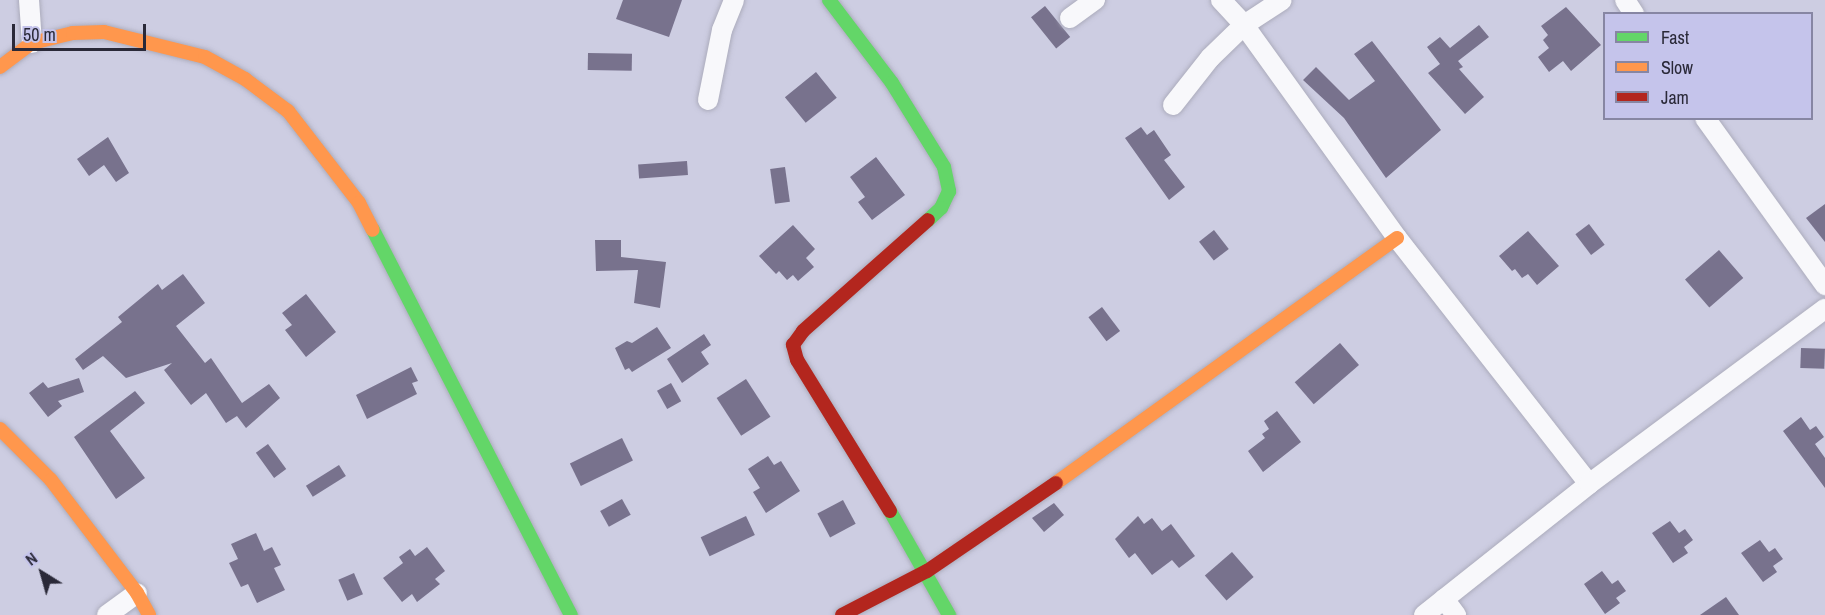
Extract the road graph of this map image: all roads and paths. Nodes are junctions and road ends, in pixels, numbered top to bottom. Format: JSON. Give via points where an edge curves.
{"nodes":[{"id":1,"x":29,"y":0,"type":"edge"},
{"id":2,"x":734,"y":0,"type":"edge"},
{"id":3,"x":829,"y":0,"type":"edge"},
{"id":4,"x":1095,"y":0,"type":"edge"},
{"id":5,"x":1221,"y":0,"type":"edge"},
{"id":6,"x":1282,"y":0,"type":"edge"},
{"id":7,"x":1070,"y":18,"type":"dead end"},
{"id":8,"x":1244,"y":25,"type":"junction"},
{"id":9,"x":32,"y":44,"type":"junction"},
{"id":10,"x":0,"y":67,"type":"edge"},
{"id":11,"x":708,"y":100,"type":"dead end"},
{"id":12,"x":1173,"y":105,"type":"dead end"},
{"id":13,"x":1706,"y":120,"type":"edge"},
{"id":14,"x":1397,"y":238,"type":"junction"},
{"id":15,"x":1825,"y":285,"type":"edge"},
{"id":16,"x":1825,"y":309,"type":"edge"},
{"id":17,"x":0,"y":429,"type":"edge"},
{"id":18,"x":1588,"y":484,"type":"junction"},
{"id":19,"x":927,"y":571,"type":"junction"},
{"id":20,"x":137,"y":593,"type":"junction"},
{"id":21,"x":1444,"y":599,"type":"junction"},
{"id":22,"x":107,"y":615,"type":"edge"},
{"id":23,"x":149,"y":615,"type":"edge"},
{"id":24,"x":571,"y":615,"type":"edge"},
{"id":25,"x":842,"y":615,"type":"edge"},
{"id":26,"x":949,"y":615,"type":"edge"},
{"id":27,"x":1424,"y":615,"type":"edge"},
{"id":28,"x":1456,"y":615,"type":"edge"}],
"edges":[{"from":1,"to":9,"type":"street"},
{"from":2,"to":11,"type":"street","via":[[722,30]]},
{"from":3,"to":19,"type":"street","via":[[909,111],[944,167],[949,191],[941,208],[803,331],[794,345],[797,360]]},
{"from":4,"to":7,"type":"street"},
{"from":5,"to":8,"type":"street"},
{"from":6,"to":8,"type":"street"},
{"from":8,"to":12,"type":"street","via":[[1210,58]]},
{"from":8,"to":14,"type":"street"},
{"from":9,"to":10,"type":"street"},
{"from":9,"to":24,"type":"street","via":[[73,33],[104,32],[164,45],[205,57],[245,79],[288,111],[359,203]]},
{"from":13,"to":15,"type":"street"},
{"from":14,"to":18,"type":"street"},
{"from":14,"to":19,"type":"street","via":[[1174,401]]},
{"from":16,"to":18,"type":"street"},
{"from":17,"to":20,"type":"street","via":[[51,480]]},
{"from":18,"to":21,"type":"street"},
{"from":19,"to":25,"type":"street"},
{"from":19,"to":26,"type":"street"},
{"from":20,"to":22,"type":"street"},
{"from":20,"to":23,"type":"street"},
{"from":21,"to":27,"type":"street"},
{"from":21,"to":28,"type":"street"}]}
